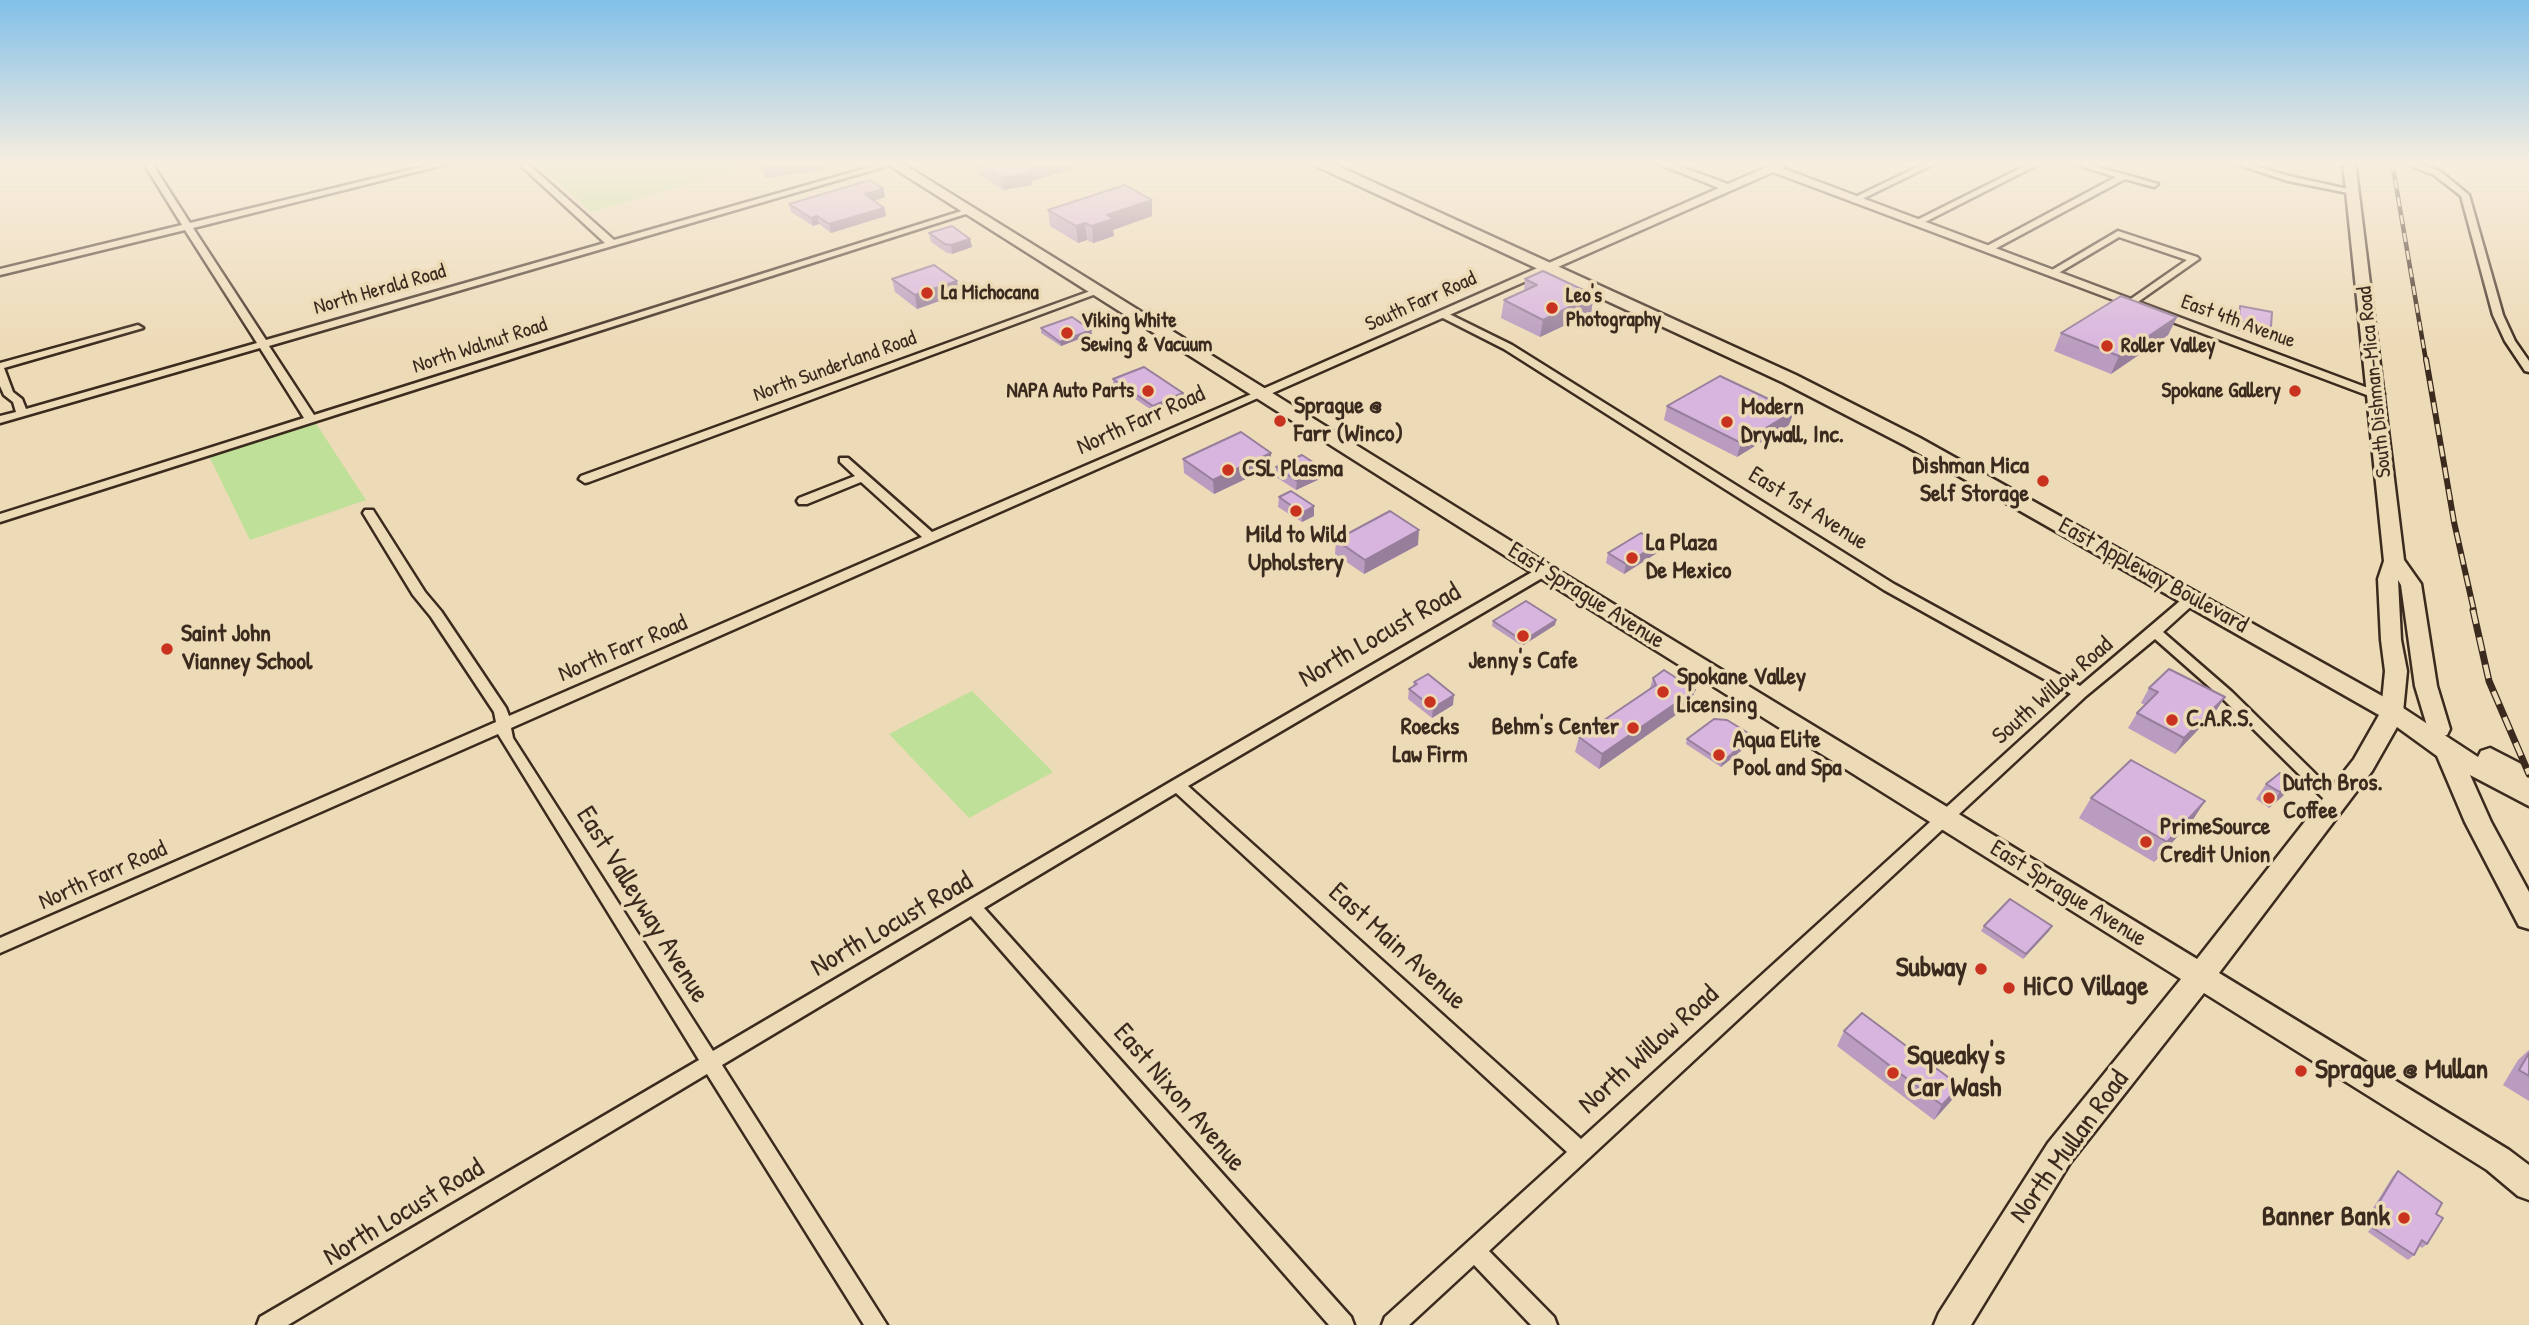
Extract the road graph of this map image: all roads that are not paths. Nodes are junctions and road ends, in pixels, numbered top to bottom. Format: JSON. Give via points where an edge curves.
{"nodes":[{"id":1,"x":193,"y":224,"type":"edge"},
{"id":2,"x":590,"y":224,"type":"edge"},
{"id":3,"x":677,"y":224,"type":"edge"},
{"id":4,"x":930,"y":224,"type":"edge"},
{"id":5,"x":992,"y":224,"type":"edge"},
{"id":6,"x":1454,"y":224,"type":"edge"},
{"id":7,"x":1645,"y":224,"type":"edge"},
{"id":8,"x":1918,"y":224,"type":"edge"},
{"id":9,"x":2035,"y":224,"type":"edge"},
{"id":10,"x":2357,"y":224,"type":"edge"},
{"id":11,"x":2474,"y":224,"type":"edge"},
{"id":12,"x":188,"y":225,"type":"junction"},
{"id":13,"x":611,"y":243,"type":"junction"},
{"id":14,"x":1988,"y":249,"type":"junction"},
{"id":15,"x":1548,"y":267,"type":"junction"},
{"id":16,"x":0,"y":272,"type":"edge"},
{"id":17,"x":2052,"y":273,"type":"junction"},
{"id":18,"x":1099,"y":290,"type":"junction"},
{"id":19,"x":2132,"y":303,"type":"junction"},
{"id":20,"x":1443,"y":314,"type":"junction"},
{"id":21,"x":138,"y":328,"type":"dead end"},
{"id":22,"x":264,"y":344,"type":"junction"},
{"id":23,"x":0,"y":368,"type":"edge"},
{"id":24,"x":2529,"y":369,"type":"edge"},
{"id":25,"x":1263,"y":392,"type":"junction"},
{"id":26,"x":2377,"y":394,"type":"junction"},
{"id":27,"x":22,"y":414,"type":"junction"},
{"id":28,"x":0,"y":420,"type":"edge"},
{"id":29,"x":311,"y":420,"type":"junction"},
{"id":30,"x":844,"y":460,"type":"dead end"},
{"id":31,"x":863,"y":477,"type":"junction"},
{"id":32,"x":585,"y":479,"type":"dead end"},
{"id":33,"x":803,"y":501,"type":"dead end"},
{"id":34,"x":369,"y":513,"type":"dead end"},
{"id":35,"x":0,"y":518,"type":"edge"},
{"id":36,"x":932,"y":538,"type":"junction"},
{"id":37,"x":2395,"y":561,"type":"junction"},
{"id":38,"x":1544,"y":571,"type":"junction"},
{"id":39,"x":2192,"y":598,"type":"junction"},
{"id":40,"x":2155,"y":632,"type":"junction"},
{"id":41,"x":2081,"y":693,"type":"junction"},
{"id":42,"x":2392,"y":712,"type":"junction"},
{"id":43,"x":504,"y":725,"type":"junction"},
{"id":44,"x":2443,"y":740,"type":"junction"},
{"id":45,"x":2529,"y":779,"type":"edge"},
{"id":46,"x":1177,"y":785,"type":"junction"},
{"id":47,"x":2529,"y":797,"type":"edge"},
{"id":48,"x":2335,"y":801,"type":"junction"},
{"id":49,"x":1946,"y":818,"type":"junction"},
{"id":50,"x":974,"y":908,"type":"junction"},
{"id":51,"x":2529,"y":918,"type":"edge"},
{"id":52,"x":0,"y":947,"type":"edge"},
{"id":53,"x":2200,"y":976,"type":"junction"},
{"id":54,"x":710,"y":1062,"type":"junction"},
{"id":55,"x":1580,"y":1151,"type":"junction"},
{"id":56,"x":2498,"y":1160,"type":"junction"},
{"id":57,"x":2529,"y":1174,"type":"edge"},
{"id":58,"x":2529,"y":1185,"type":"edge"},
{"id":59,"x":1474,"y":1250,"type":"junction"},
{"id":60,"x":268,"y":1325,"type":"edge"},
{"id":61,"x":876,"y":1325,"type":"edge"},
{"id":62,"x":1343,"y":1325,"type":"edge"},
{"id":63,"x":1392,"y":1325,"type":"edge"},
{"id":64,"x":1546,"y":1325,"type":"edge"},
{"id":65,"x":1951,"y":1325,"type":"edge"}],
"edges":[{"from":1,"to":12,"type":"street"},
{"from":2,"to":13,"type":"street"},
{"from":3,"to":13,"type":"street","name":"North Herald Road"},
{"from":4,"to":29,"type":"street","name":"North Walnut Road"},
{"from":5,"to":18,"type":"main road","name":"East Sprague Avenue"},
{"from":6,"to":15,"type":"main road","name":"East Appleway Boulevard"},
{"from":7,"to":15,"type":"street","name":"South Farr Road"},
{"from":8,"to":14,"type":"street","name":"East 4th Avenue"},
{"from":9,"to":14,"type":"street"},
{"from":10,"to":26,"type":"main road","name":"South Dishman-Mica Road"},
{"from":11,"to":24,"type":"street","via":[[2498,314]]},
{"from":12,"to":16,"type":"street"},
{"from":12,"to":22,"type":"street"},
{"from":13,"to":22,"type":"street","name":"North Herald Road"},
{"from":14,"to":17,"type":"street","name":"East 4th Avenue"},
{"from":15,"to":20,"type":"street","name":"South Farr Road"},
{"from":15,"to":39,"type":"main road","name":"East Appleway Boulevard","via":[[1790,379],[1913,442]]},
{"from":17,"to":19,"type":"street","name":"East 4th Avenue"},
{"from":17,"to":19,"type":"street","via":[[2119,234],[2194,260]]},
{"from":18,"to":25,"type":"main road","name":"East Sprague Avenue"},
{"from":18,"to":32,"type":"street","name":"North Sunderland Road"},
{"from":19,"to":26,"type":"street","name":"East 4th Avenue"},
{"from":20,"to":25,"type":"street","name":"South Farr Road"},
{"from":20,"to":41,"type":"street","name":"East 1st Avenue","via":[[1508,347],[1889,587]]},
{"from":21,"to":23,"type":"street"},
{"from":22,"to":27,"type":"street","name":"North Herald Road"},
{"from":22,"to":29,"type":"street"},
{"from":23,"to":27,"type":"street","via":[[8,393],[18,401]]},
{"from":25,"to":36,"type":"street","name":"North Farr Road"},
{"from":25,"to":38,"type":"main road","name":"East Sprague Avenue"},
{"from":26,"to":37,"type":"main road","name":"South Dishman-Mica Road"},
{"from":27,"to":28,"type":"street","name":"North Herald Road"},
{"from":29,"to":35,"type":"street","name":"North Walnut Road"},
{"from":30,"to":31,"type":"street"},
{"from":31,"to":33,"type":"street"},
{"from":31,"to":36,"type":"street"},
{"from":34,"to":43,"type":"street","name":"East Valleyway Avenue","via":[[501,712]]},
{"from":36,"to":43,"type":"street","name":"North Farr Road"},
{"from":37,"to":42,"type":"main road","name":"South Dishman-Mica Road","via":[[2388,579],[2396,671]]},
{"from":37,"to":44,"type":"main road","name":"South Dishman-Mica Road","via":[[2411,584],[2426,686]]},
{"from":38,"to":46,"type":"street","name":"North Locust Road"},
{"from":38,"to":49,"type":"main road","name":"East Sprague Avenue"},
{"from":39,"to":40,"type":"street","name":"South Willow Road"},
{"from":39,"to":42,"type":"main road","name":"East Appleway Boulevard"},
{"from":40,"to":41,"type":"street","name":"South Willow Road"},
{"from":40,"to":48,"type":"street"},
{"from":41,"to":49,"type":"street","name":"South Willow Road"},
{"from":42,"to":44,"type":"main road","name":"East Appleway Boulevard"},
{"from":42,"to":48,"type":"main road","name":"North Mullan Road","via":[[2375,746]]},
{"from":43,"to":52,"type":"street","name":"North Farr Road"},
{"from":43,"to":54,"type":"street","name":"East Valleyway Avenue","via":[[506,738]]},
{"from":44,"to":45,"type":"main road","name":"East Appleway Boulevard"},
{"from":44,"to":47,"type":"main road","name":"East Appleway Boulevard"},
{"from":44,"to":51,"type":"main road","via":[[2477,822]]},
{"from":46,"to":50,"type":"street","name":"North Locust Road"},
{"from":46,"to":55,"type":"street","name":"East Main Avenue"},
{"from":48,"to":53,"type":"main road","name":"North Mullan Road"},
{"from":49,"to":53,"type":"main road","name":"East Sprague Avenue"},
{"from":49,"to":55,"type":"street","name":"North Willow Road"},
{"from":50,"to":54,"type":"street","name":"North Locust Road"},
{"from":50,"to":62,"type":"street","name":"East Nixon Avenue"},
{"from":53,"to":56,"type":"main road","name":"East Sprague Avenue"},
{"from":53,"to":65,"type":"main road","name":"North Mullan Road","via":[[2059,1153]]},
{"from":54,"to":60,"type":"street","name":"North Locust Road"},
{"from":54,"to":61,"type":"street","name":"East Valleyway Avenue"},
{"from":55,"to":59,"type":"street","name":"North Willow Road"},
{"from":56,"to":57,"type":"main road","name":"East Sprague Avenue"},
{"from":56,"to":58,"type":"main road","name":"East Sprague Avenue"},
{"from":59,"to":63,"type":"street","name":"North Willow Road"},
{"from":59,"to":64,"type":"street"}]}
